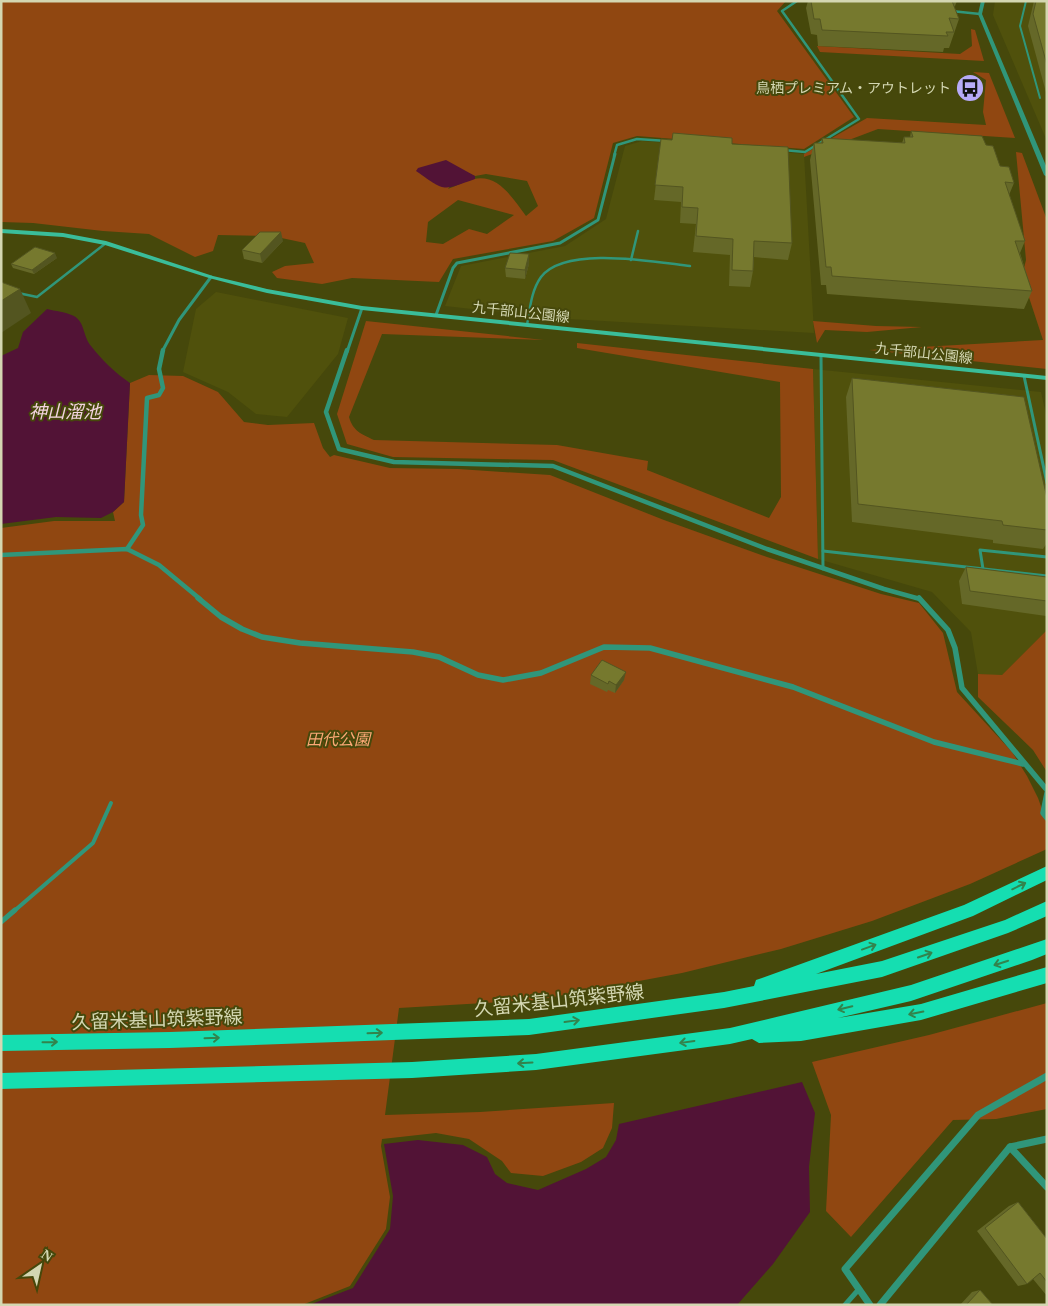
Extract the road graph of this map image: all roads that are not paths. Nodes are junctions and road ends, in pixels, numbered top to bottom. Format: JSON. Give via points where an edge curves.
{"nodes":[{"id":1,"x":797,"y":1,"type":"edge"},
{"id":2,"x":983,"y":1,"type":"edge"},
{"id":3,"x":1026,"y":1,"type":"edge"},
{"id":4,"x":942,"y":10,"type":"edge"},
{"id":5,"x":980,"y":14,"type":"junction"},
{"id":6,"x":1040,"y":98,"type":"dead end"},
{"id":7,"x":676,"y":142,"type":"edge"},
{"id":8,"x":775,"y":150,"type":"edge"},
{"id":9,"x":1047,"y":175,"type":"edge"},
{"id":10,"x":1,"y":231,"type":"edge"},
{"id":11,"x":638,"y":231,"type":"dead end"},
{"id":12,"x":106,"y":242,"type":"junction"},
{"id":13,"x":631,"y":260,"type":"junction"},
{"id":14,"x":690,"y":266,"type":"dead end"},
{"id":15,"x":211,"y":277,"type":"junction"},
{"id":16,"x":13,"y":292,"type":"edge"},
{"id":17,"x":362,"y":308,"type":"junction"},
{"id":18,"x":436,"y":316,"type":"junction"},
{"id":19,"x":527,"y":325,"type":"junction"},
{"id":20,"x":821,"y":355,"type":"junction"},
{"id":21,"x":1024,"y":376,"type":"junction"},
{"id":22,"x":1047,"y":378,"type":"edge"},
{"id":23,"x":1047,"y":482,"type":"edge"},
{"id":24,"x":127,"y":548,"type":"junction"},
{"id":25,"x":823,"y":550,"type":"junction"},
{"id":26,"x":1,"y":555,"type":"edge"},
{"id":27,"x":1047,"y":557,"type":"edge"},
{"id":28,"x":823,"y":569,"type":"junction"},
{"id":29,"x":983,"y":569,"type":"junction"},
{"id":30,"x":1047,"y":576,"type":"edge"},
{"id":31,"x":1023,"y":764,"type":"junction"},
{"id":32,"x":1047,"y":791,"type":"edge"},
{"id":33,"x":110,"y":803,"type":"dead end"},
{"id":34,"x":1047,"y":818,"type":"edge"},
{"id":35,"x":1047,"y":873,"type":"edge"},
{"id":36,"x":1047,"y":908,"type":"edge"},
{"id":37,"x":1,"y":922,"type":"edge"},
{"id":38,"x":1047,"y":946,"type":"edge"},
{"id":39,"x":1047,"y":975,"type":"edge"},
{"id":40,"x":724,"y":1000,"type":"junction"},
{"id":41,"x":730,"y":1036,"type":"junction"},
{"id":42,"x":1,"y":1044,"type":"edge"},
{"id":43,"x":1047,"y":1076,"type":"edge"},
{"id":44,"x":1,"y":1081,"type":"edge"},
{"id":45,"x":1047,"y":1139,"type":"edge"},
{"id":46,"x":1010,"y":1147,"type":"junction"},
{"id":47,"x":1047,"y":1187,"type":"edge"},
{"id":48,"x":859,"y":1289,"type":"junction"},
{"id":49,"x":845,"y":1305,"type":"edge"},
{"id":50,"x":870,"y":1305,"type":"edge"},
{"id":51,"x":880,"y":1305,"type":"edge"}],
"edges":[{"from":1,"to":8,"type":"street","via":[[782,11],[859,118],[804,152]]},
{"from":2,"to":5,"type":"street"},
{"from":3,"to":6,"type":"lane","via":[[1020,26]]},
{"from":4,"to":5,"type":"street"},
{"from":5,"to":9,"type":"street"},
{"from":7,"to":18,"type":"street","via":[[637,139],[617,145],[598,220],[560,243],[457,262]]},
{"from":10,"to":12,"type":"main road","name":"九千部山公園線","via":[[64,235]]},
{"from":11,"to":13,"type":"lane"},
{"from":12,"to":15,"type":"main road","name":"九千部山公園線"},
{"from":12,"to":16,"type":"lane","via":[[37,297]]},
{"from":13,"to":14,"type":"lane"},
{"from":13,"to":19,"type":"lane","via":[[592,257],[561,263],[544,274],[536,287]]},
{"from":15,"to":17,"type":"main road","name":"九千部山公園線"},
{"from":15,"to":24,"type":"street","via":[[174,328],[163,350],[159,368],[163,388],[159,395],[147,398],[143,526]]},
{"from":17,"to":18,"type":"main road","name":"九千部山公園線"},
{"from":17,"to":28,"type":"street","via":[[326,412],[339,449],[394,462],[553,466]]},
{"from":18,"to":19,"type":"main road","name":"九千部山公園線"},
{"from":19,"to":20,"type":"main road","name":"九千部山公園線"},
{"from":20,"to":21,"type":"main road","name":"九千部山公園線"},
{"from":20,"to":25,"type":"lane"},
{"from":21,"to":22,"type":"main road","name":"九千部山公園線"},
{"from":21,"to":23,"type":"lane"},
{"from":24,"to":26,"type":"street"},
{"from":24,"to":31,"type":"street","via":[[159,565],[221,616],[262,637],[413,652],[439,657],[478,675],[503,680],[541,674],[604,647],[650,648],[793,687],[934,742]]},
{"from":25,"to":28,"type":"lane"},
{"from":25,"to":29,"type":"lane"},
{"from":27,"to":29,"type":"lane","via":[[980,550]]},
{"from":28,"to":31,"type":"street","via":[[918,597],[948,630],[955,648],[962,688]]},
{"from":29,"to":30,"type":"lane"},
{"from":31,"to":32,"type":"street"},
{"from":32,"to":34,"type":"street","via":[[1043,813]]},
{"from":33,"to":37,"type":"lane","via":[[93,843]]},
{"from":40,"to":35,"type":"main road","one_way":true,"via":[[968,911]]},
{"from":40,"to":36,"type":"main road","name":"久留米基山筑紫野線","one_way":true,"via":[[882,969],[1008,926]]},
{"from":38,"to":41,"type":"main road","one_way":true,"via":[[910,993]]},
{"from":39,"to":41,"type":"main road","one_way":true,"via":[[922,1012],[801,1033]]},
{"from":42,"to":40,"type":"main road","name":"久留米基山筑紫野線","one_way":true,"via":[[529,1027]]},
{"from":41,"to":44,"type":"main road","one_way":true,"via":[[526,1063],[412,1070]]},
{"from":43,"to":48,"type":"street","via":[[978,1114],[845,1268]]},
{"from":45,"to":46,"type":"street"},
{"from":46,"to":47,"type":"street"},
{"from":46,"to":51,"type":"street"},
{"from":48,"to":49,"type":"lane"},
{"from":48,"to":50,"type":"street"}]}
